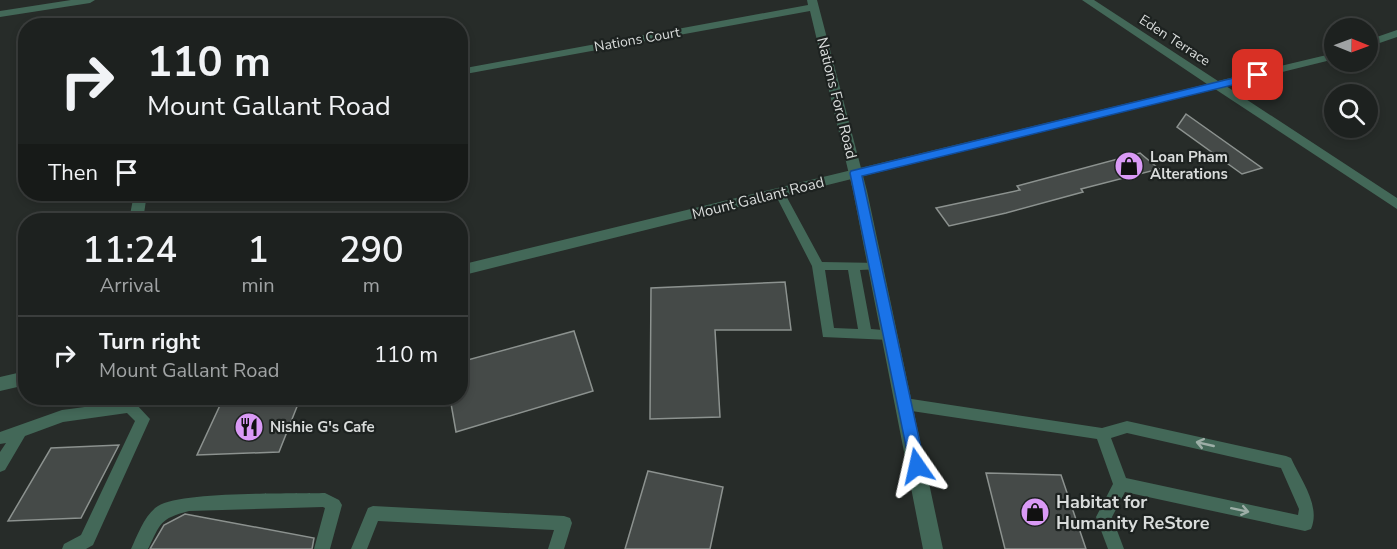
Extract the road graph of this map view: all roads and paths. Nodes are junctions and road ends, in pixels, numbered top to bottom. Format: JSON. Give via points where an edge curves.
{"nodes":[{"id":1,"x":90,"y":0,"type":"edge"},
{"id":2,"x":1087,"y":0,"type":"edge"},
{"id":3,"x":813,"y":4,"type":"edge"},
{"id":4,"x":0,"y":14,"type":"edge"},
{"id":5,"x":1397,"y":33,"type":"edge"},
{"id":6,"x":1378,"y":40,"type":"edge"},
{"id":7,"x":1324,"y":59,"type":"edge"},
{"id":8,"x":468,"y":70,"type":"edge"},
{"id":9,"x":1217,"y":85,"type":"junction"},
{"id":10,"x":856,"y":173,"type":"junction"},
{"id":11,"x":779,"y":192,"type":"junction"},
{"id":12,"x":1397,"y":204,"type":"edge"},
{"id":13,"x":818,"y":266,"type":"junction"},
{"id":14,"x":853,"y":266,"type":"junction"},
{"id":15,"x":876,"y":266,"type":"junction"},
{"id":16,"x":468,"y":269,"type":"edge"},
{"id":17,"x":865,"y":334,"type":"junction"},
{"id":18,"x":890,"y":335,"type":"junction"},
{"id":19,"x":18,"y":380,"type":"edge"},
{"id":20,"x":0,"y":384,"type":"edge"},
{"id":21,"x":905,"y":404,"type":"junction"},
{"id":22,"x":20,"y":432,"type":"junction"},
{"id":23,"x":1102,"y":434,"type":"junction"},
{"id":24,"x":0,"y":438,"type":"edge"},
{"id":25,"x":0,"y":465,"type":"edge"},
{"id":26,"x":1121,"y":484,"type":"junction"},
{"id":27,"x":70,"y":549,"type":"edge"},
{"id":28,"x":139,"y":549,"type":"edge"},
{"id":29,"x":322,"y":549,"type":"edge"},
{"id":30,"x":359,"y":549,"type":"edge"},
{"id":31,"x":556,"y":549,"type":"edge"},
{"id":32,"x":933,"y":549,"type":"edge"},
{"id":33,"x":1116,"y":549,"type":"edge"}],
"edges":[{"from":1,"to":4,"type":"street"},
{"from":2,"to":9,"type":"street","name":"Eden Terrace"},
{"from":3,"to":8,"type":"street","name":"Nations Court"},
{"from":3,"to":10,"type":"street","name":"Nations Ford Road"},
{"from":5,"to":6,"type":"street"},
{"from":7,"to":9,"type":"street","name":"Mount Gallant Road"},
{"from":9,"to":10,"type":"street","name":"Mount Gallant Road"},
{"from":9,"to":12,"type":"street","name":"Eden Terrace"},
{"from":10,"to":11,"type":"street","name":"Mount Gallant Road"},
{"from":10,"to":15,"type":"street","name":"Nations Ford Road"},
{"from":11,"to":13,"type":"lane"},
{"from":11,"to":16,"type":"street","name":"Mount Gallant Road"},
{"from":13,"to":14,"type":"lane"},
{"from":13,"to":17,"type":"lane","via":[[828,333]]},
{"from":14,"to":15,"type":"lane"},
{"from":14,"to":17,"type":"lane"},
{"from":15,"to":18,"type":"street","name":"Nations Ford Road"},
{"from":17,"to":18,"type":"lane"},
{"from":18,"to":21,"type":"street","name":"Nations Ford Road"},
{"from":19,"to":20,"type":"street"},
{"from":21,"to":23,"type":"lane"},
{"from":21,"to":32,"type":"street","name":"Nations Ford Road"},
{"from":22,"to":24,"type":"lane"},
{"from":22,"to":25,"type":"lane"},
{"from":22,"to":27,"type":"lane","via":[[62,416],[130,407],[143,420],[87,540]]},
{"from":23,"to":26,"type":"lane"},
{"from":26,"to":23,"type":"lane","one_way":true,"via":[[1305,524],[1308,509],[1286,463],[1127,427]]},
{"from":26,"to":33,"type":"lane","via":[[1104,517]]},
{"from":28,"to":29,"type":"lane","via":[[163,511],[189,504],[325,500],[334,506]]},
{"from":30,"to":31,"type":"lane","via":[[373,513],[564,523]]}]}
